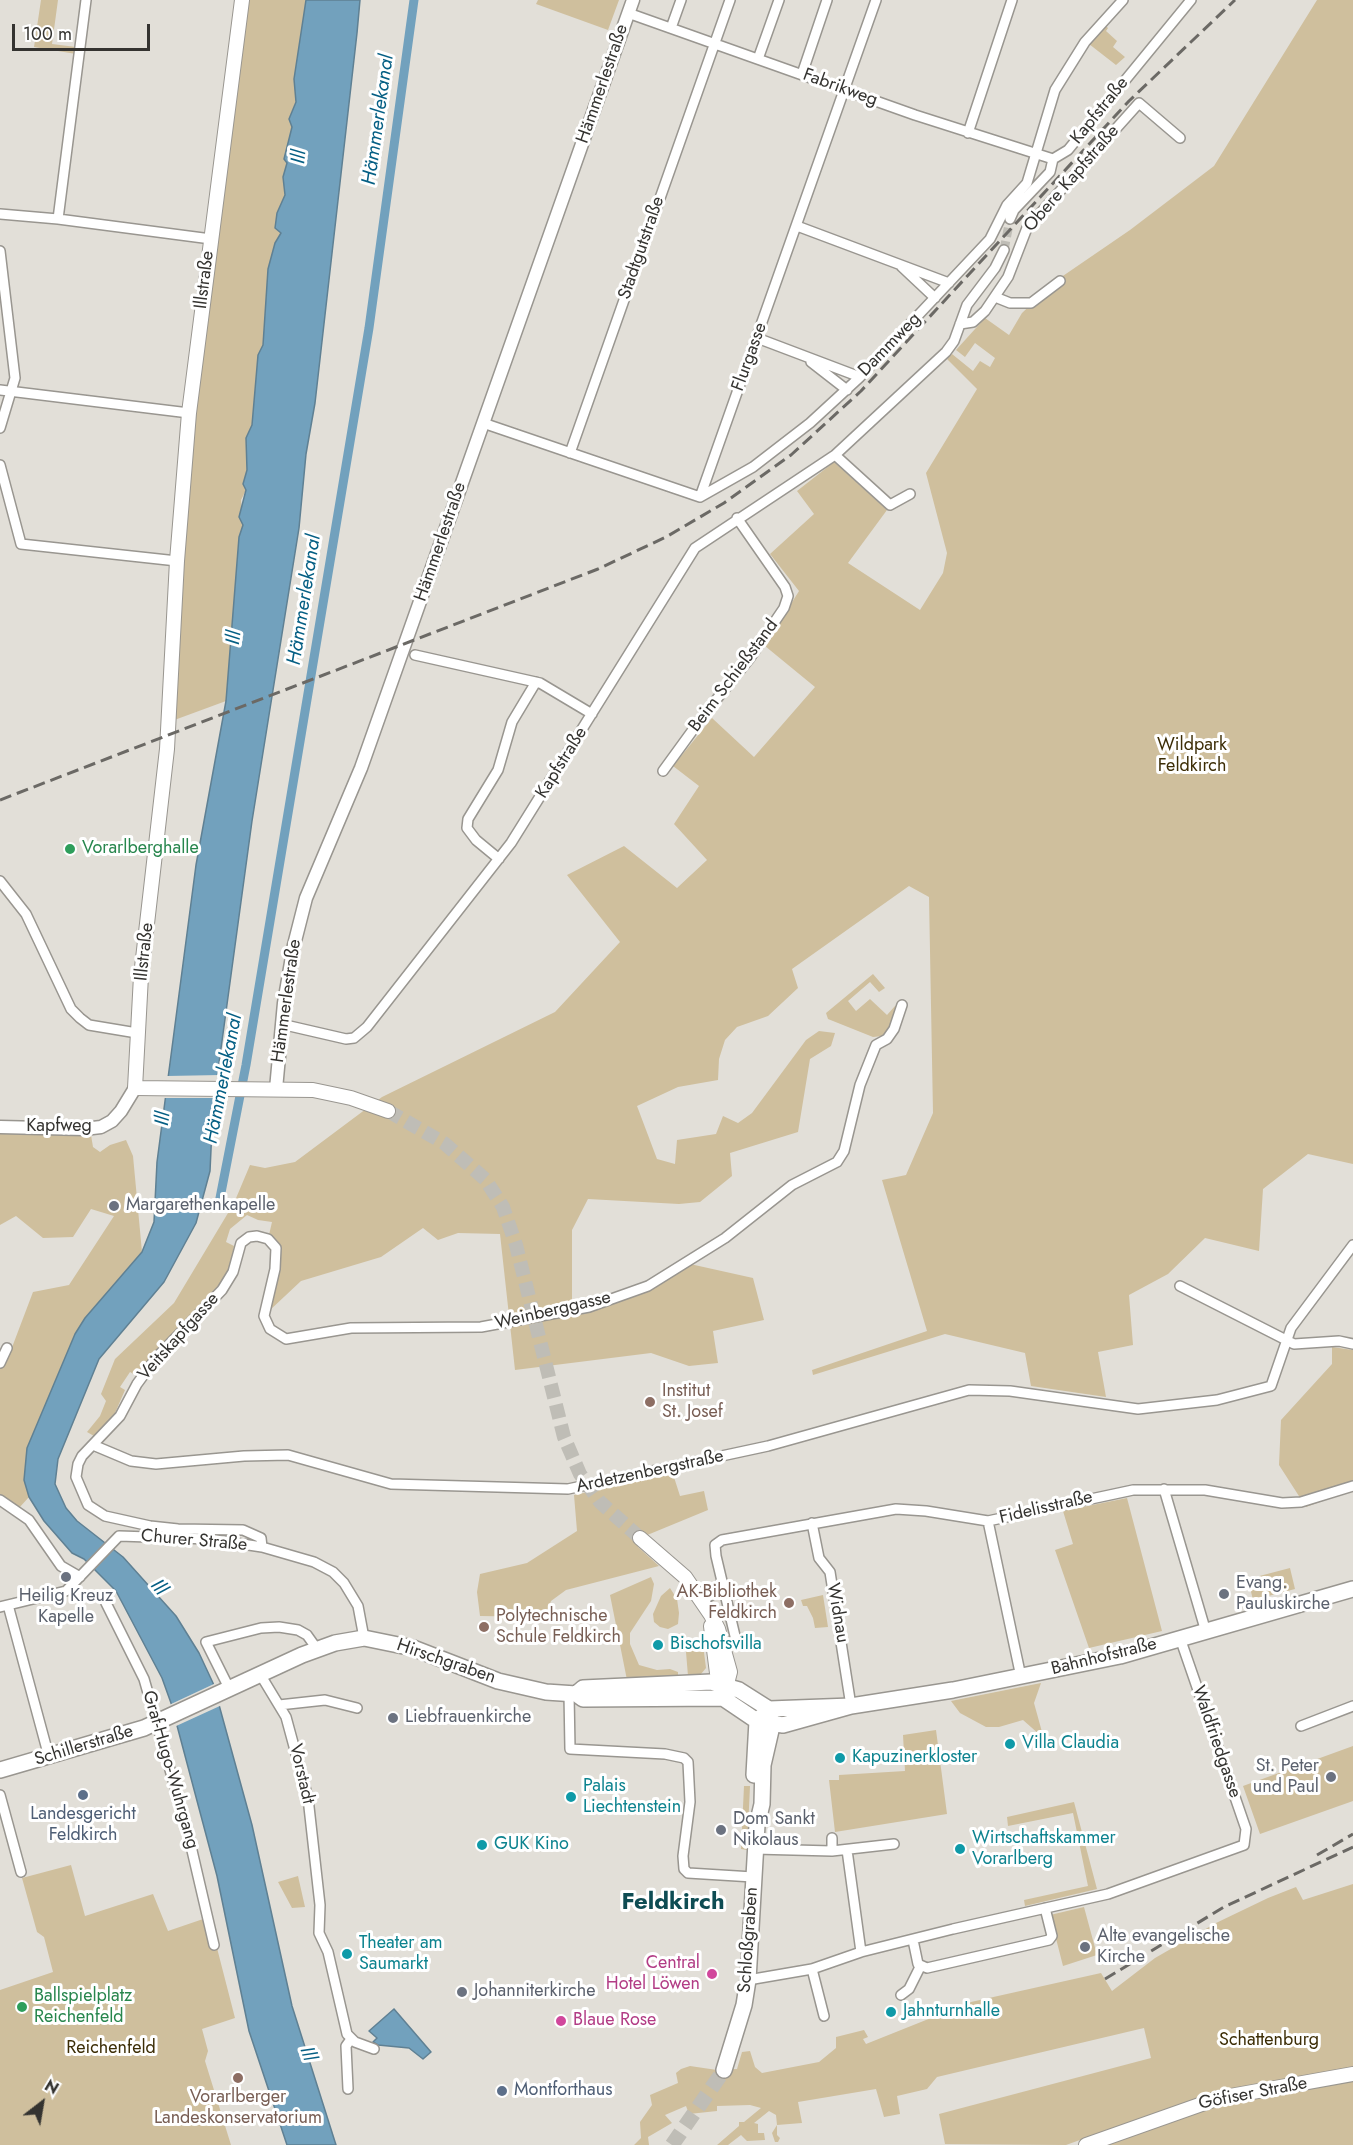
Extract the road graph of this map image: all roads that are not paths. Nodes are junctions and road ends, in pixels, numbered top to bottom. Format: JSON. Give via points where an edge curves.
{"nodes":[{"id":1,"x":86,"y":0,"type":"edge"},
{"id":2,"x":242,"y":0,"type":"edge"},
{"id":3,"x":633,"y":0,"type":"edge"},
{"id":4,"x":681,"y":0,"type":"edge"},
{"id":5,"x":730,"y":0,"type":"edge"},
{"id":6,"x":778,"y":0,"type":"edge"},
{"id":7,"x":827,"y":0,"type":"edge"},
{"id":8,"x":876,"y":0,"type":"edge"},
{"id":9,"x":1012,"y":0,"type":"edge"},
{"id":10,"x":1123,"y":0,"type":"edge"},
{"id":11,"x":1191,"y":0,"type":"edge"},
{"id":12,"x":628,"y":13,"type":"junction"},
{"id":13,"x":671,"y":28,"type":"junction"},
{"id":14,"x":715,"y":44,"type":"junction"},
{"id":15,"x":758,"y":58,"type":"junction"},
{"id":16,"x":802,"y":74,"type":"junction"},
{"id":17,"x":844,"y":90,"type":"junction"},
{"id":18,"x":968,"y":133,"type":"junction"},
{"id":19,"x":1180,"y":138,"type":"dead end"},
{"id":20,"x":1037,"y":155,"type":"junction"},
{"id":21,"x":1053,"y":159,"type":"junction"},
{"id":22,"x":0,"y":214,"type":"edge"},
{"id":23,"x":58,"y":219,"type":"junction"},
{"id":24,"x":1010,"y":219,"type":"tunnel mouth"},
{"id":25,"x":797,"y":226,"type":"junction"},
{"id":26,"x":211,"y":239,"type":"junction"},
{"id":27,"x":0,"y":250,"type":"edge"},
{"id":28,"x":1004,"y":250,"type":"tunnel mouth"},
{"id":29,"x":897,"y":263,"type":"junction"},
{"id":30,"x":1060,"y":281,"type":"dead end"},
{"id":31,"x":950,"y":283,"type":"junction"},
{"id":32,"x":995,"y":297,"type":"junction"},
{"id":33,"x":935,"y":298,"type":"junction"},
{"id":34,"x":960,"y":324,"type":"junction"},
{"id":35,"x":757,"y":338,"type":"junction"},
{"id":36,"x":804,"y":356,"type":"junction"},
{"id":37,"x":860,"y":377,"type":"junction"},
{"id":38,"x":0,"y":390,"type":"edge"},
{"id":39,"x":13,"y":390,"type":"junction"},
{"id":40,"x":847,"y":390,"type":"junction"},
{"id":41,"x":189,"y":413,"type":"junction"},
{"id":42,"x":483,"y":423,"type":"junction"},
{"id":43,"x":0,"y":428,"type":"edge"},
{"id":44,"x":570,"y":453,"type":"junction"},
{"id":45,"x":835,"y":455,"type":"junction"},
{"id":46,"x":0,"y":465,"type":"edge"},
{"id":47,"x":909,"y":494,"type":"dead end"},
{"id":48,"x":700,"y":497,"type":"junction"},
{"id":49,"x":5,"y":501,"type":"edge"},
{"id":50,"x":737,"y":518,"type":"junction"},
{"id":51,"x":177,"y":561,"type":"junction"},
{"id":52,"x":415,"y":655,"type":"dead end"},
{"id":53,"x":536,"y":682,"type":"junction"},
{"id":54,"x":592,"y":714,"type":"junction"},
{"id":55,"x":663,"y":771,"type":"dead end"},
{"id":56,"x":499,"y":859,"type":"junction"},
{"id":57,"x":0,"y":881,"type":"edge"},
{"id":58,"x":902,"y":1005,"type":"dead end"},
{"id":59,"x":281,"y":1024,"type":"junction"},
{"id":60,"x":137,"y":1033,"type":"junction"},
{"id":61,"x":135,"y":1088,"type":"junction"},
{"id":62,"x":276,"y":1089,"type":"junction"},
{"id":63,"x":388,"y":1111,"type":"tunnel mouth"},
{"id":64,"x":0,"y":1127,"type":"edge"},
{"id":65,"x":262,"y":1237,"type":"joint"},
{"id":66,"x":1353,"y":1245,"type":"edge"},
{"id":67,"x":1180,"y":1286,"type":"dead end"},
{"id":68,"x":1286,"y":1340,"type":"junction"},
{"id":69,"x":1353,"y":1344,"type":"edge"},
{"id":70,"x":7,"y":1348,"type":"dead end"},
{"id":71,"x":0,"y":1363,"type":"edge"},
{"id":72,"x":93,"y":1445,"type":"junction"},
{"id":73,"x":1353,"y":1486,"type":"edge"},
{"id":74,"x":1164,"y":1489,"type":"junction"},
{"id":75,"x":0,"y":1500,"type":"edge"},
{"id":76,"x":988,"y":1521,"type":"junction"},
{"id":77,"x":813,"y":1523,"type":"junction"},
{"id":78,"x":640,"y":1538,"type":"tunnel mouth"},
{"id":79,"x":262,"y":1547,"type":"junction"},
{"id":80,"x":80,"y":1577,"type":"junction"},
{"id":81,"x":723,"y":1588,"type":"junction"},
{"id":82,"x":1353,"y":1589,"type":"edge"},
{"id":83,"x":703,"y":1600,"type":"junction"},
{"id":84,"x":106,"y":1603,"type":"dead end"},
{"id":85,"x":4,"y":1606,"type":"edge"},
{"id":86,"x":1206,"y":1632,"type":"junction"},
{"id":87,"x":735,"y":1636,"type":"dead end"},
{"id":88,"x":364,"y":1638,"type":"junction"},
{"id":89,"x":1180,"y":1638,"type":"junction"},
{"id":90,"x":317,"y":1649,"type":"junction"},
{"id":91,"x":260,"y":1674,"type":"junction"},
{"id":92,"x":1022,"y":1677,"type":"junction"},
{"id":93,"x":724,"y":1691,"type":"junction"},
{"id":94,"x":224,"y":1692,"type":"junction"},
{"id":95,"x":572,"y":1694,"type":"junction"},
{"id":96,"x":279,"y":1705,"type":"junction"},
{"id":97,"x":851,"y":1706,"type":"junction"},
{"id":98,"x":1353,"y":1706,"type":"edge"},
{"id":99,"x":357,"y":1708,"type":"dead end"},
{"id":100,"x":769,"y":1709,"type":"junction"},
{"id":101,"x":164,"y":1720,"type":"junction"},
{"id":102,"x":765,"y":1724,"type":"junction"},
{"id":103,"x":1300,"y":1726,"type":"dead end"},
{"id":104,"x":49,"y":1757,"type":"junction"},
{"id":105,"x":0,"y":1770,"type":"edge"},
{"id":106,"x":0,"y":1795,"type":"edge"},
{"id":107,"x":832,"y":1838,"type":"dead end"},
{"id":108,"x":894,"y":1844,"type":"dead end"},
{"id":109,"x":755,"y":1849,"type":"junction"},
{"id":110,"x":847,"y":1850,"type":"junction"},
{"id":111,"x":832,"y":1851,"type":"junction"},
{"id":112,"x":21,"y":1872,"type":"dead end"},
{"id":113,"x":753,"y":1877,"type":"junction"},
{"id":114,"x":1045,"y":1908,"type":"junction"},
{"id":115,"x":913,"y":1940,"type":"junction"},
{"id":116,"x":214,"y":1945,"type":"dead end"},
{"id":117,"x":861,"y":1952,"type":"junction"},
{"id":118,"x":920,"y":1967,"type":"junction"},
{"id":119,"x":812,"y":1969,"type":"junction"},
{"id":120,"x":748,"y":1980,"type":"junction"},
{"id":121,"x":901,"y":1995,"type":"dead end"},
{"id":122,"x":824,"y":2016,"type":"dead end"},
{"id":123,"x":351,"y":2038,"type":"junction"},
{"id":124,"x":374,"y":2049,"type":"dead end"},
{"id":125,"x":724,"y":2070,"type":"tunnel mouth"},
{"id":126,"x":1353,"y":2074,"type":"edge"},
{"id":127,"x":348,"y":2090,"type":"dead end"},
{"id":128,"x":1086,"y":2145,"type":"edge"}],
"edges":[{"from":1,"to":23,"type":"street"},
{"from":2,"to":26,"type":"main road","name":"Illstraße"},
{"from":3,"to":12,"type":"street","name":"Hämmerlestraße"},
{"from":4,"to":13,"type":"street"},
{"from":5,"to":14,"type":"street","name":"Stadtgutstraße"},
{"from":6,"to":15,"type":"street"},
{"from":7,"to":16,"type":"street"},
{"from":8,"to":17,"type":"street","name":"Flurgasse"},
{"from":9,"to":18,"type":"street"},
{"from":10,"to":20,"type":"street","name":"Dammweg","via":[[1085,42],[1055,90]]},
{"from":11,"to":21,"type":"street","name":"Kapfstraße","via":[[1068,150]]},
{"from":12,"to":13,"type":"street","name":"Fabrikweg"},
{"from":12,"to":42,"type":"street","name":"Hämmerlestraße"},
{"from":13,"to":14,"type":"street","name":"Fabrikweg"},
{"from":14,"to":15,"type":"street","name":"Fabrikweg"},
{"from":14,"to":44,"type":"street","name":"Stadtgutstraße"},
{"from":15,"to":16,"type":"street","name":"Fabrikweg"},
{"from":16,"to":17,"type":"street","name":"Fabrikweg"},
{"from":17,"to":18,"type":"street","name":"Fabrikweg"},
{"from":17,"to":25,"type":"street","name":"Flurgasse"},
{"from":18,"to":20,"type":"street","name":"Fabrikweg"},
{"from":19,"to":32,"type":"street","name":"Obere Kapfstraße","via":[[1139,104],[1027,228],[1017,258]]},
{"from":20,"to":21,"type":"street","name":"Fabrikweg"},
{"from":20,"to":31,"type":"street","name":"Dammweg","via":[[1027,183],[1007,205],[990,239]]},
{"from":21,"to":24,"type":"street","name":"Kapfstraße","via":[[1050,172]]},
{"from":22,"to":23,"type":"street"},
{"from":23,"to":26,"type":"street"},
{"from":25,"to":29,"type":"street"},
{"from":25,"to":35,"type":"street","name":"Flurgasse"},
{"from":26,"to":41,"type":"main road","name":"Illstraße"},
{"from":27,"to":39,"type":"street","via":[[11,327]]},
{"from":28,"to":34,"type":"street","name":"Kapfstraße"},
{"from":29,"to":31,"type":"street"},
{"from":29,"to":33,"type":"street"},
{"from":30,"to":32,"type":"street","via":[[1031,303],[1010,303]]},
{"from":31,"to":33,"type":"street","name":"Dammweg"},
{"from":32,"to":34,"type":"street","name":"Obere Kapfstraße","via":[[974,322]]},
{"from":33,"to":37,"type":"street","name":"Dammweg"},
{"from":34,"to":45,"type":"street","name":"Kapfstraße","via":[[946,352]]},
{"from":35,"to":36,"type":"street"},
{"from":35,"to":48,"type":"street","name":"Flurgasse"},
{"from":36,"to":37,"type":"street"},
{"from":36,"to":40,"type":"street"},
{"from":37,"to":40,"type":"street","name":"Dammweg"},
{"from":38,"to":39,"type":"street"},
{"from":39,"to":41,"type":"street"},
{"from":39,"to":43,"type":"street"},
{"from":40,"to":48,"type":"street","name":"Dammweg","via":[[784,445]]},
{"from":41,"to":51,"type":"main road","name":"Illstraße"},
{"from":42,"to":44,"type":"street"},
{"from":42,"to":59,"type":"street","name":"Hämmerlestraße","via":[[361,768],[306,898]]},
{"from":44,"to":48,"type":"street"},
{"from":45,"to":47,"type":"street","via":[[890,505]]},
{"from":45,"to":50,"type":"street","name":"Kapfstraße"},
{"from":46,"to":49,"type":"street"},
{"from":49,"to":51,"type":"street","via":[[21,544]]},
{"from":50,"to":54,"type":"street","name":"Kapfstraße","via":[[695,548]]},
{"from":50,"to":55,"type":"street","name":"Beim Schießstand","via":[[788,597],[750,658]]},
{"from":51,"to":60,"type":"main road","name":"Illstraße","via":[[167,749]]},
{"from":52,"to":53,"type":"street"},
{"from":53,"to":54,"type":"street"},
{"from":53,"to":56,"type":"street","via":[[512,722],[498,770],[466,828]]},
{"from":54,"to":56,"type":"street","name":"Kapfstraße"},
{"from":56,"to":59,"type":"street","name":"Kapfstraße","via":[[376,1016],[354,1038],[338,1038]]},
{"from":57,"to":60,"type":"street","via":[[26,914],[71,1009],[89,1025]]},
{"from":58,"to":65,"type":"street","name":"Weinberggasse","via":[[894,1029],[876,1045],[860,1085],[844,1151],[837,1162],[792,1185],[725,1238],[648,1286],[589,1307],[481,1327],[351,1328],[286,1339],[272,1332],[266,1322],[267,1297],[277,1256],[273,1243]]},
{"from":59,"to":62,"type":"street","name":"Hämmerlestraße"},
{"from":60,"to":61,"type":"main road","name":"Illstraße"},
{"from":61,"to":62,"type":"main road"},
{"from":61,"to":64,"type":"street","name":"Kapfweg","via":[[122,1111],[101,1127]]},
{"from":62,"to":63,"type":"main road","via":[[327,1093]]},
{"from":65,"to":72,"type":"street","name":"Veitskapfgasse","via":[[249,1237],[242,1242],[233,1272],[222,1290],[156,1358],[120,1416]]},
{"from":66,"to":68,"type":"street"},
{"from":67,"to":68,"type":"street"},
{"from":68,"to":69,"type":"street","via":[[1294,1344]]},
{"from":68,"to":72,"type":"street","name":"Ardetzenbergstraße","via":[[1271,1386],[1217,1400],[1138,1409],[1011,1391],[969,1390],[756,1448],[568,1489],[391,1484],[288,1455],[156,1464],[130,1461]]},
{"from":70,"to":71,"type":"street"},
{"from":72,"to":79,"type":"street","via":[[78,1464],[76,1477],[83,1496],[96,1511],[150,1526],[243,1530],[261,1538]]},
{"from":73,"to":74,"type":"street","name":"Fidelisstraße","via":[[1301,1502],[1282,1503],[1205,1490]]},
{"from":74,"to":76,"type":"street","name":"Fidelisstraße","via":[[1100,1495]]},
{"from":74,"to":86,"type":"street"},
{"from":75,"to":80,"type":"street","via":[[29,1520],[62,1566]]},
{"from":76,"to":77,"type":"street","name":"Fidelisstraße","via":[[896,1509]]},
{"from":76,"to":92,"type":"street"},
{"from":77,"to":81,"type":"street","name":"Fidelisstraße","via":[[718,1542],[715,1548]]},
{"from":77,"to":97,"type":"street","name":"Widnau","via":[[819,1558],[830,1572]]},
{"from":78,"to":83,"type":"main road","via":[[685,1577]]},
{"from":79,"to":80,"type":"street","name":"Churer Straße","via":[[209,1539],[116,1539]]},
{"from":79,"to":88,"type":"street","name":"Churer Straße","via":[[314,1562],[333,1572],[358,1606]]},
{"from":80,"to":85,"type":"street","via":[[61,1593]]},
{"from":81,"to":83,"type":"street"},
{"from":81,"to":87,"type":"street"},
{"from":82,"to":86,"type":"main road","name":"Bahnhofstraße"},
{"from":83,"to":93,"type":"main road","via":[[718,1629],[729,1665]]},
{"from":84,"to":101,"type":"street","name":"Graf-Hugo-Wuhrgang"},
{"from":85,"to":104,"type":"street"},
{"from":86,"to":89,"type":"main road","name":"Bahnhofstraße"},
{"from":88,"to":90,"type":"main road","name":"Hirschgraben"},
{"from":88,"to":95,"type":"main road","name":"Hirschgraben","via":[[413,1648],[527,1689]]},
{"from":89,"to":92,"type":"main road","name":"Bahnhofstraße","via":[[1120,1656]]},
{"from":89,"to":114,"type":"street","name":"Waldfriedgasse","via":[[1246,1829],[1244,1845],[1120,1891]]},
{"from":90,"to":91,"type":"main road","name":"Hirschgraben"},
{"from":90,"to":94,"type":"street","via":[[307,1635],[279,1627],[206,1642]]},
{"from":91,"to":94,"type":"main road","name":"Hirschgraben"},
{"from":91,"to":96,"type":"street","name":"Vorstadt"},
{"from":92,"to":97,"type":"main road","name":"Bahnhofstraße"},
{"from":93,"to":95,"type":"main road","name":"Hirschgraben","via":[[582,1699]]},
{"from":93,"to":100,"type":"main road","name":"Hirschgraben","via":[[739,1690]]},
{"from":93,"to":102,"type":"main road"},
{"from":94,"to":101,"type":"main road","name":"Schillerstraße"},
{"from":95,"to":113,"type":"street","via":[[570,1749],[676,1755],[688,1762],[690,1802],[683,1856],[688,1874]]},
{"from":96,"to":99,"type":"street","via":[[326,1700]]},
{"from":96,"to":123,"type":"street","name":"Vorstadt","via":[[290,1727],[308,1798],[318,1881],[319,1933],[328,1952]]},
{"from":97,"to":100,"type":"main road","name":"Bahnhofstraße"},
{"from":97,"to":102,"type":"main road","name":"Bahnhofstraße","via":[[783,1725]]},
{"from":98,"to":103,"type":"street"},
{"from":100,"to":102,"type":"main road"},
{"from":101,"to":104,"type":"main road","name":"Schillerstraße"},
{"from":101,"to":116,"type":"street","name":"Graf-Hugo-Wuhrgang"},
{"from":102,"to":109,"type":"main road","name":"Schloßgraben","via":[[752,1803],[757,1825]]},
{"from":104,"to":105,"type":"main road","name":"Schillerstraße"},
{"from":106,"to":112,"type":"street"},
{"from":107,"to":111,"type":"street"},
{"from":108,"to":110,"type":"street"},
{"from":109,"to":111,"type":"street"},
{"from":109,"to":113,"type":"main road","name":"Schloßgraben"},
{"from":110,"to":111,"type":"street"},
{"from":110,"to":117,"type":"street"},
{"from":113,"to":120,"type":"main road","name":"Schloßgraben"},
{"from":114,"to":115,"type":"street"},
{"from":114,"to":118,"type":"street","via":[[1050,1940]]},
{"from":115,"to":117,"type":"street"},
{"from":115,"to":118,"type":"street"},
{"from":117,"to":119,"type":"street"},
{"from":118,"to":121,"type":"street","via":[[909,1989]]},
{"from":119,"to":120,"type":"street"},
{"from":119,"to":122,"type":"street"},
{"from":120,"to":125,"type":"main road","name":"Schloßgraben"},
{"from":123,"to":124,"type":"street"},
{"from":123,"to":127,"type":"street","via":[[346,2046]]},
{"from":126,"to":128,"type":"main road","name":"Göfiser Straße","via":[[1212,2100]]}]}
